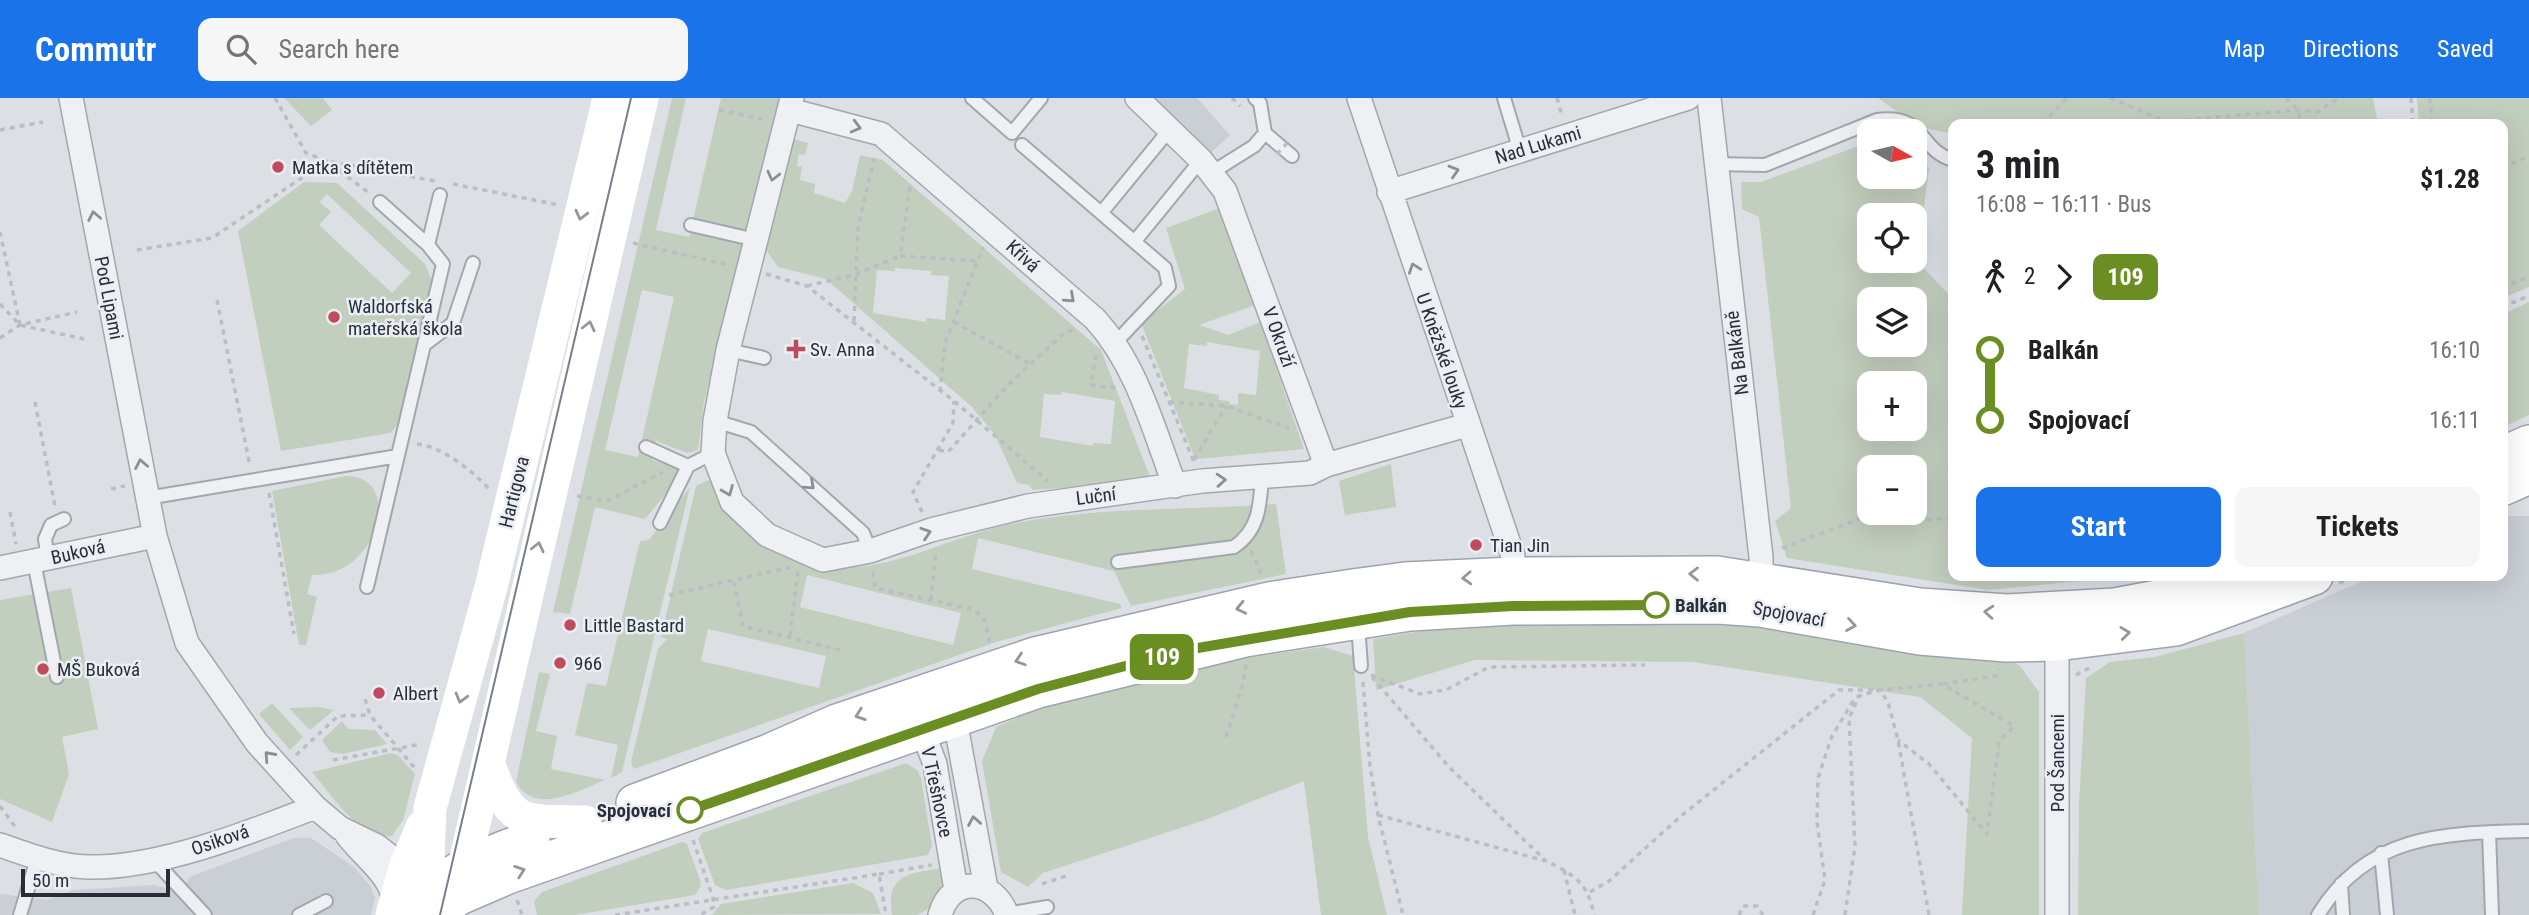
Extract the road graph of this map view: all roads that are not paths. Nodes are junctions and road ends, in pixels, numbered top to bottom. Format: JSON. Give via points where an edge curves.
{"nodes":[{"id":1,"x":71,"y":98,"type":"edge"},
{"id":2,"x":609,"y":98,"type":"edge"},
{"id":3,"x":642,"y":98,"type":"edge"},
{"id":4,"x":972,"y":98,"type":"edge"},
{"id":5,"x":1041,"y":98,"type":"edge"},
{"id":6,"x":1137,"y":98,"type":"edge"},
{"id":7,"x":1255,"y":98,"type":"edge"},
{"id":8,"x":1359,"y":98,"type":"edge"},
{"id":9,"x":1504,"y":98,"type":"edge"},
{"id":10,"x":1688,"y":98,"type":"edge"},
{"id":11,"x":1709,"y":98,"type":"edge"},
{"id":12,"x":789,"y":110,"type":"edge"},
{"id":13,"x":1170,"y":129,"type":"junction"},
{"id":14,"x":1265,"y":133,"type":"junction"},
{"id":15,"x":1022,"y":145,"type":"dead end"},
{"id":16,"x":1520,"y":150,"type":"junction"},
{"id":17,"x":1292,"y":156,"type":"dead end"},
{"id":18,"x":1948,"y":157,"type":"edge"},
{"id":19,"x":1714,"y":164,"type":"junction"},
{"id":20,"x":1206,"y":167,"type":"junction"},
{"id":21,"x":1389,"y":192,"type":"junction"},
{"id":22,"x":440,"y":195,"type":"dead end"},
{"id":23,"x":380,"y":202,"type":"road end"},
{"id":24,"x":1102,"y":212,"type":"junction"},
{"id":25,"x":691,"y":225,"type":"dead end"},
{"id":26,"x":756,"y":240,"type":"junction"},
{"id":27,"x":1135,"y":241,"type":"junction"},
{"id":28,"x":428,"y":245,"type":"junction"},
{"id":29,"x":473,"y":263,"type":"dead end"},
{"id":30,"x":1116,"y":342,"type":"junction"},
{"id":31,"x":424,"y":345,"type":"junction"},
{"id":32,"x":728,"y":349,"type":"junction"},
{"id":33,"x":764,"y":358,"type":"dead end"},
{"id":34,"x":715,"y":421,"type":"junction"},
{"id":35,"x":1467,"y":425,"type":"junction"},
{"id":36,"x":646,"y":447,"type":"dead end"},
{"id":37,"x":399,"y":450,"type":"junction"},
{"id":38,"x":713,"y":453,"type":"junction"},
{"id":39,"x":2522,"y":458,"type":"edge"},
{"id":40,"x":685,"y":464,"type":"junction"},
{"id":41,"x":1326,"y":465,"type":"junction"},
{"id":42,"x":1262,"y":477,"type":"junction"},
{"id":43,"x":2508,"y":478,"type":"edge"},
{"id":44,"x":1175,"y":485,"type":"junction"},
{"id":45,"x":147,"y":498,"type":"junction"},
{"id":46,"x":61,"y":520,"type":"road end"},
{"id":47,"x":660,"y":523,"type":"dead end"},
{"id":48,"x":155,"y":536,"type":"junction"},
{"id":49,"x":872,"y":561,"type":"junction"},
{"id":50,"x":1118,"y":562,"type":"dead end"},
{"id":51,"x":26,"y":563,"type":"edge"},
{"id":52,"x":1767,"y":580,"type":"junction"},
{"id":53,"x":2218,"y":581,"type":"edge"},
{"id":54,"x":2300,"y":581,"type":"edge"},
{"id":55,"x":367,"y":587,"type":"dead end"},
{"id":56,"x":1513,"y":591,"type":"junction"},
{"id":57,"x":1357,"y":620,"type":"junction"},
{"id":58,"x":2057,"y":627,"type":"junction"},
{"id":59,"x":1362,"y":666,"type":"road end"},
{"id":60,"x":57,"y":677,"type":"dead end"},
{"id":61,"x":934,"y":715,"type":"junction"},
{"id":62,"x":488,"y":762,"type":"junction"},
{"id":63,"x":316,"y":807,"type":"junction"},
{"id":64,"x":585,"y":822,"type":"junction"},
{"id":65,"x":340,"y":828,"type":"junction"},
{"id":66,"x":2529,"y":831,"type":"edge"},
{"id":67,"x":2489,"y":832,"type":"junction"},
{"id":68,"x":0,"y":845,"type":"edge"},
{"id":69,"x":2381,"y":853,"type":"junction"},
{"id":70,"x":37,"y":859,"type":"junction"},
{"id":71,"x":154,"y":860,"type":"junction"},
{"id":72,"x":2341,"y":884,"type":"junction"},
{"id":73,"x":986,"y":888,"type":"junction"},
{"id":74,"x":956,"y":890,"type":"junction"},
{"id":75,"x":428,"y":899,"type":"edge"},
{"id":76,"x":326,"y":901,"type":"dead end"},
{"id":77,"x":1047,"y":907,"type":"dead end"},
{"id":78,"x":1007,"y":914,"type":"edge"},
{"id":79,"x":20,"y":915,"type":"edge"},
{"id":80,"x":205,"y":915,"type":"edge"},
{"id":81,"x":299,"y":915,"type":"edge"},
{"id":82,"x":940,"y":915,"type":"edge"},
{"id":83,"x":2057,"y":915,"type":"edge"},
{"id":84,"x":2318,"y":915,"type":"edge"},
{"id":85,"x":2343,"y":915,"type":"edge"},
{"id":86,"x":2387,"y":915,"type":"edge"},
{"id":87,"x":2492,"y":915,"type":"edge"}],
"edges":[{"from":45,"to":1,"type":"street","name":"Pod Lipami","one_way":true},
{"from":2,"to":75,"type":"main road","name":"Hartigova","one_way":true,"via":[[490,591],[430,808]]},
{"from":62,"to":3,"type":"main road","name":"Hartigova","one_way":true},
{"from":4,"to":5,"type":"lane","via":[[1012,133]]},
{"from":6,"to":13,"type":"street","name":"V Okruží"},
{"from":7,"to":14,"type":"lane"},
{"from":8,"to":21,"type":"street","name":"U Kněžské louky"},
{"from":9,"to":16,"type":"lane"},
{"from":10,"to":16,"type":"street","name":"Nad Lukami"},
{"from":11,"to":19,"type":"street","name":"Na Balkáně"},
{"from":12,"to":26,"type":"street","name":"Luční","one_way":true},
{"from":12,"to":30,"type":"street","name":"Křivá","one_way":true,"via":[[881,134]]},
{"from":13,"to":20,"type":"street","name":"V Okruží"},
{"from":13,"to":24,"type":"lane"},
{"from":14,"to":17,"type":"lane"},
{"from":14,"to":20,"type":"lane","via":[[1254,146]]},
{"from":15,"to":24,"type":"lane"},
{"from":21,"to":16,"type":"street","name":"Nad Lukami","one_way":true},
{"from":18,"to":19,"type":"lane","via":[[1910,122],[1893,118],[1877,120],[1765,165]]},
{"from":19,"to":52,"type":"street","name":"Na Balkáně"},
{"from":20,"to":27,"type":"lane"},
{"from":20,"to":41,"type":"street","name":"V Okruží","via":[[1225,191]]},
{"from":35,"to":21,"type":"street","name":"U Kněžské louky","one_way":true},
{"from":22,"to":28,"type":"lane"},
{"from":23,"to":28,"type":"lane"},
{"from":24,"to":27,"type":"lane"},
{"from":25,"to":26,"type":"lane"},
{"from":26,"to":32,"type":"street","name":"Luční"},
{"from":27,"to":30,"type":"lane","via":[[1165,268],[1168,286]]},
{"from":28,"to":31,"type":"lane","via":[[443,264]]},
{"from":29,"to":31,"type":"lane","via":[[453,323]]},
{"from":30,"to":44,"type":"street","name":"Křivá","via":[[1140,390]]},
{"from":31,"to":37,"type":"lane"},
{"from":32,"to":33,"type":"lane"},
{"from":32,"to":34,"type":"street","name":"Luční"},
{"from":34,"to":38,"type":"street","name":"Luční"},
{"from":34,"to":49,"type":"lane","one_way":true,"via":[[751,432],[863,533]]},
{"from":35,"to":41,"type":"street"},
{"from":35,"to":56,"type":"street","name":"U Kněžské louky","via":[[1513,555]]},
{"from":36,"to":40,"type":"lane"},
{"from":37,"to":45,"type":"lane"},
{"from":37,"to":55,"type":"lane"},
{"from":38,"to":40,"type":"lane"},
{"from":38,"to":49,"type":"street","name":"Luční","one_way":true,"via":[[732,502],[767,535],[823,560]]},
{"from":39,"to":43,"type":"main road"},
{"from":40,"to":47,"type":"lane"},
{"from":41,"to":42,"type":"street","name":"Luční","via":[[1310,474]]},
{"from":44,"to":42,"type":"street","name":"Luční","one_way":true,"via":[[1198,471]]},
{"from":42,"to":50,"type":"lane","via":[[1260,512],[1249,536],[1234,547]]},
{"from":49,"to":44,"type":"street","name":"Luční","one_way":true,"via":[[934,537],[1067,500]]},
{"from":45,"to":48,"type":"street","name":"Pod Lipami"},
{"from":46,"to":51,"type":"lane","via":[[51,525]]},
{"from":48,"to":51,"type":"street","name":"Buková"},
{"from":63,"to":48,"type":"street","name":"Pod Lipami","one_way":true,"via":[[257,743],[187,643]]},
{"from":51,"to":60,"type":"lane"},
{"from":52,"to":56,"type":"main road","name":"Spojovací","via":[[1654,573]]},
{"from":52,"to":58,"type":"main road","name":"Spojovací","via":[[1920,607],[2007,613]]},
{"from":53,"to":58,"type":"main road","name":"Spojovací"},
{"from":58,"to":54,"type":"main road","name":"Spojovací","one_way":true,"via":[[2176,627]]},
{"from":56,"to":57,"type":"main road","name":"Spojovací"},
{"from":56,"to":61,"type":"main road","name":"Spojovací","one_way":true,"via":[[1405,581],[1269,601],[1035,656]]},
{"from":57,"to":59,"type":"lane"},
{"from":57,"to":61,"type":"main road","name":"Spojovací","via":[[1245,638]]},
{"from":58,"to":83,"type":"street","name":"Pod Šancemi"},
{"from":61,"to":64,"type":"main road","name":"Spojovací","one_way":true,"via":[[837,723]]},
{"from":73,"to":61,"type":"street","name":"V Třešňovce","one_way":true},
{"from":61,"to":74,"type":"street","name":"V Třešňovce","via":[[935,764]]},
{"from":75,"to":61,"type":"main road","name":"Spojovací","one_way":true,"via":[[508,874]]},
{"from":62,"to":64,"type":"main road","via":[[500,797],[516,814],[538,822]]},
{"from":62,"to":75,"type":"main road","name":"Hartigova"},
{"from":63,"to":65,"type":"street","name":"Pod Lipami"},
{"from":63,"to":71,"type":"street","name":"Osiková"},
{"from":64,"to":75,"type":"main road","name":"Spojovací"},
{"from":65,"to":75,"type":"street","name":"Pod Lipami","via":[[377,846]]},
{"from":65,"to":75,"type":"street","name":"Pod Lipami","via":[[394,895]]},
{"from":66,"to":67,"type":"lane"},
{"from":67,"to":69,"type":"lane","via":[[2420,838]]},
{"from":67,"to":87,"type":"lane"},
{"from":68,"to":70,"type":"street","name":"Osiková"},
{"from":69,"to":72,"type":"lane"},
{"from":69,"to":86,"type":"lane"},
{"from":70,"to":71,"type":"street","name":"Osiková","via":[[88,867]]},
{"from":70,"to":79,"type":"lane"},
{"from":71,"to":80,"type":"lane"},
{"from":72,"to":84,"type":"lane"},
{"from":72,"to":85,"type":"lane"},
{"from":73,"to":74,"type":"street"},
{"from":73,"to":78,"type":"street","name":"V Třešňovce","via":[[1000,898]]},
{"from":74,"to":82,"type":"street","via":[[945,900]]},
{"from":76,"to":81,"type":"lane"},
{"from":77,"to":78,"type":"lane"}]}
